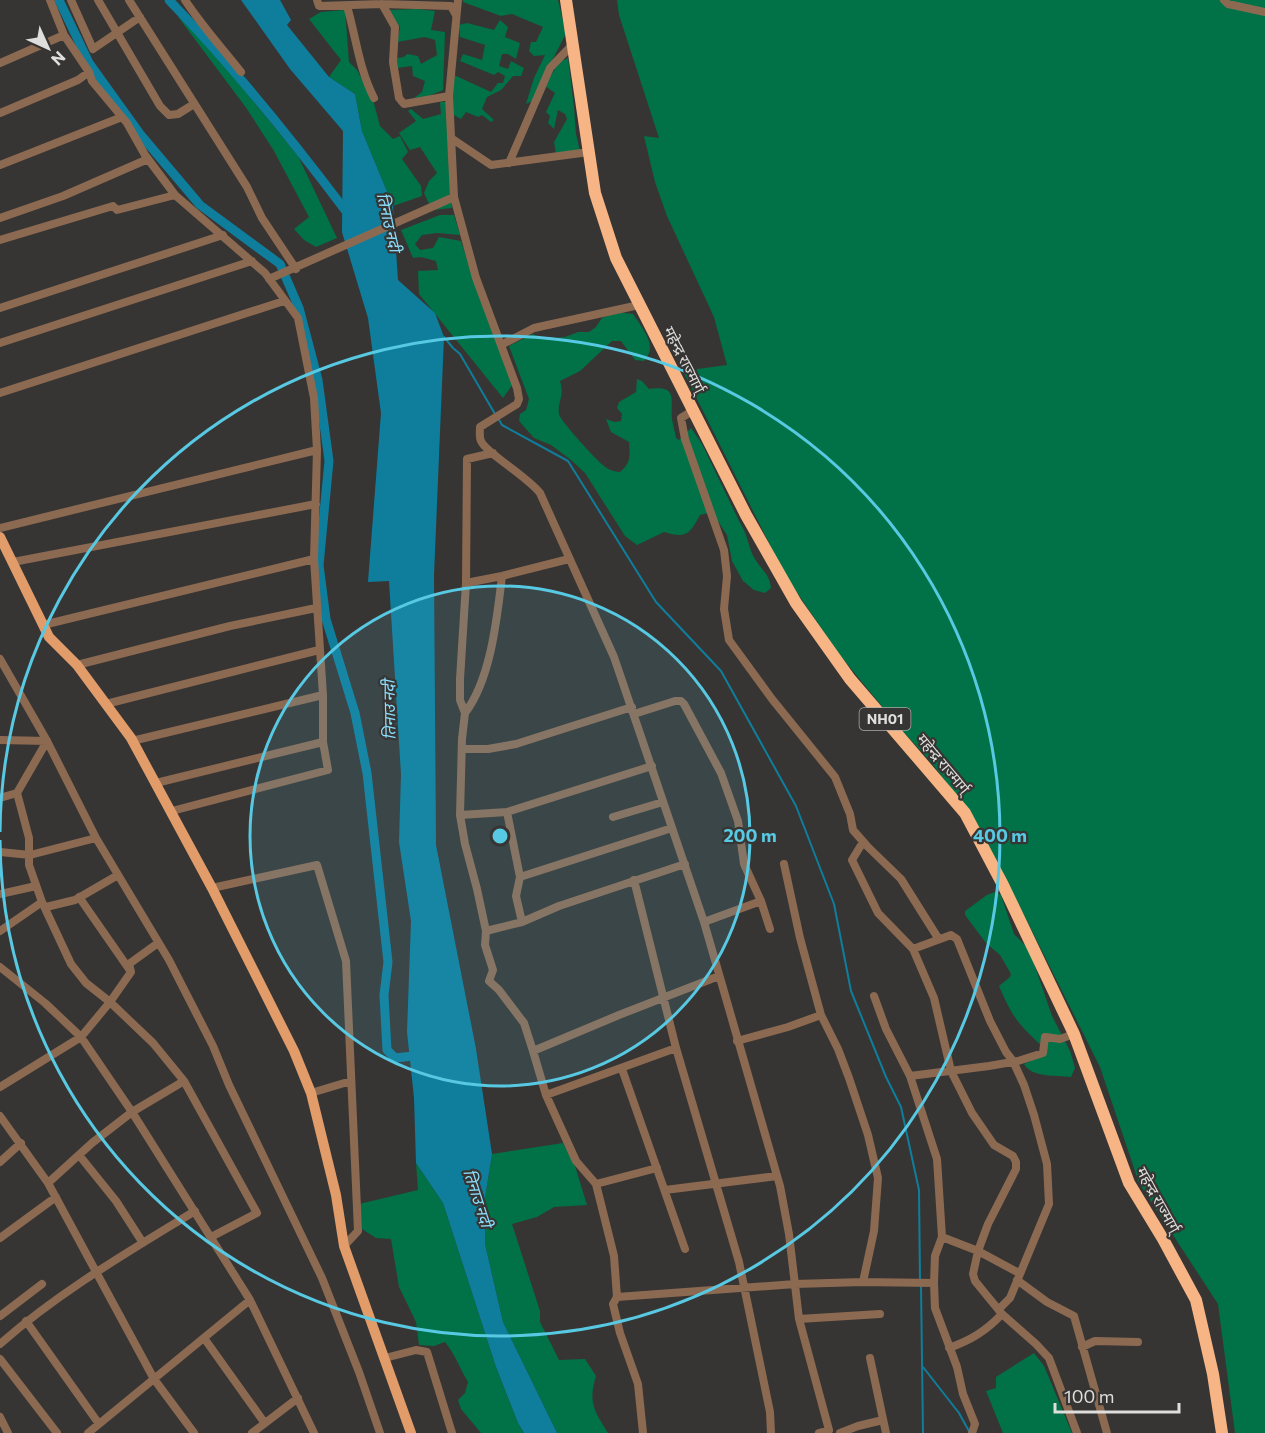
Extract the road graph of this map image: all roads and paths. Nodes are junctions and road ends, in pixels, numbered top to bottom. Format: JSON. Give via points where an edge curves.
{"nodes":[{"id":1,"x":50,"y":0,"type":"edge"},
{"id":2,"x":71,"y":0,"type":"edge"},
{"id":3,"x":98,"y":0,"type":"edge"},
{"id":4,"x":129,"y":0,"type":"edge"},
{"id":5,"x":185,"y":0,"type":"edge"},
{"id":6,"x":317,"y":0,"type":"edge"},
{"id":7,"x":458,"y":0,"type":"edge"},
{"id":8,"x":566,"y":0,"type":"edge"},
{"id":9,"x":1224,"y":0,"type":"edge"},
{"id":10,"x":382,"y":4,"type":"junction"},
{"id":11,"x":347,"y":6,"type":"junction"},
{"id":12,"x":1265,"y":12,"type":"edge"},
{"id":13,"x":456,"y":15,"type":"junction"},
{"id":14,"x":140,"y":17,"type":"junction"},
{"id":15,"x":116,"y":33,"type":"junction"},
{"id":16,"x":64,"y":35,"type":"junction"},
{"id":17,"x":573,"y":44,"type":"junction"},
{"id":18,"x":0,"y":63,"type":"edge"},
{"id":19,"x":89,"y":72,"type":"junction"},
{"id":20,"x":241,"y":72,"type":"dead end"},
{"id":21,"x":449,"y":96,"type":"junction"},
{"id":22,"x":374,"y":98,"type":"dead end"},
{"id":23,"x":194,"y":104,"type":"junction"},
{"id":24,"x":0,"y":113,"type":"edge"},
{"id":25,"x":122,"y":117,"type":"junction"},
{"id":26,"x":451,"y":138,"type":"junction"},
{"id":27,"x":589,"y":152,"type":"junction"},
{"id":28,"x":148,"y":159,"type":"junction"},
{"id":29,"x":509,"y":163,"type":"junction"},
{"id":30,"x":0,"y":165,"type":"edge"},
{"id":31,"x":175,"y":195,"type":"junction"},
{"id":32,"x":454,"y":197,"type":"junction"},
{"id":33,"x":0,"y":218,"type":"edge"},
{"id":34,"x":223,"y":235,"type":"junction"},
{"id":35,"x":0,"y":240,"type":"edge"},
{"id":36,"x":252,"y":261,"type":"junction"},
{"id":37,"x":296,"y":269,"type":"junction"},
{"id":38,"x":269,"y":279,"type":"junction"},
{"id":39,"x":284,"y":301,"type":"junction"},
{"id":40,"x":639,"y":305,"type":"junction"},
{"id":41,"x":0,"y":308,"type":"edge"},
{"id":42,"x":0,"y":343,"type":"edge"},
{"id":43,"x":501,"y":345,"type":"junction"},
{"id":44,"x":0,"y":393,"type":"edge"},
{"id":45,"x":694,"y":410,"type":"junction"},
{"id":46,"x":316,"y":450,"type":"junction"},
{"id":47,"x":493,"y":453,"type":"junction"},
{"id":48,"x":316,"y":504,"type":"junction"},
{"id":49,"x":0,"y":528,"type":"edge"},
{"id":50,"x":0,"y":537,"type":"edge"},
{"id":51,"x":314,"y":559,"type":"junction"},
{"id":52,"x":569,"y":559,"type":"junction"},
{"id":53,"x":13,"y":562,"type":"junction"},
{"id":54,"x":502,"y":576,"type":"junction"},
{"id":55,"x":466,"y":583,"type":"junction"},
{"id":56,"x":316,"y":608,"type":"junction"},
{"id":57,"x":43,"y":625,"type":"junction"},
{"id":58,"x":319,"y":650,"type":"junction"},
{"id":59,"x":0,"y":660,"type":"edge"},
{"id":60,"x":77,"y":665,"type":"junction"},
{"id":61,"x":323,"y":695,"type":"junction"},
{"id":62,"x":106,"y":704,"type":"junction"},
{"id":63,"x":633,"y":711,"type":"junction"},
{"id":64,"x":465,"y":713,"type":"junction"},
{"id":65,"x":0,"y":740,"type":"edge"},
{"id":66,"x":47,"y":741,"type":"junction"},
{"id":67,"x":132,"y":741,"type":"junction"},
{"id":68,"x":323,"y":742,"type":"junction"},
{"id":69,"x":462,"y":749,"type":"junction"},
{"id":70,"x":652,"y":766,"type":"junction"},
{"id":71,"x":156,"y":783,"type":"junction"},
{"id":72,"x":17,"y":794,"type":"junction"},
{"id":73,"x":0,"y":798,"type":"edge"},
{"id":74,"x":663,"y":802,"type":"junction"},
{"id":75,"x":171,"y":811,"type":"junction"},
{"id":76,"x":507,"y":812,"type":"junction"},
{"id":77,"x":460,"y":815,"type":"junction"},
{"id":78,"x":613,"y":817,"type":"dead end"},
{"id":79,"x":672,"y":828,"type":"junction"},
{"id":80,"x":96,"y":838,"type":"junction"},
{"id":81,"x":863,"y":842,"type":"junction"},
{"id":82,"x":0,"y":852,"type":"edge"},
{"id":83,"x":30,"y":855,"type":"junction"},
{"id":84,"x":685,"y":864,"type":"junction"},
{"id":85,"x":784,"y":864,"type":"dead end"},
{"id":86,"x":118,"y":875,"type":"junction"},
{"id":87,"x":520,"y":877,"type":"junction"},
{"id":88,"x":634,"y":881,"type":"junction"},
{"id":89,"x":36,"y":886,"type":"junction"},
{"id":90,"x":212,"y":888,"type":"junction"},
{"id":91,"x":0,"y":894,"type":"edge"},
{"id":92,"x":79,"y":897,"type":"junction"},
{"id":93,"x":761,"y":901,"type":"junction"},
{"id":94,"x":44,"y":905,"type":"junction"},
{"id":95,"x":522,"y":921,"type":"junction"},
{"id":96,"x":704,"y":922,"type":"junction"},
{"id":97,"x":770,"y":929,"type":"dead end"},
{"id":98,"x":0,"y":931,"type":"edge"},
{"id":99,"x":486,"y":931,"type":"junction"},
{"id":100,"x":938,"y":938,"type":"junction"},
{"id":101,"x":158,"y":942,"type":"junction"},
{"id":102,"x":913,"y":949,"type":"junction"},
{"id":103,"x":0,"y":967,"type":"edge"},
{"id":104,"x":131,"y":972,"type":"junction"},
{"id":105,"x":719,"y":976,"type":"junction"},
{"id":106,"x":874,"y":996,"type":"dead end"},
{"id":107,"x":664,"y":998,"type":"junction"},
{"id":108,"x":110,"y":1002,"type":"junction"},
{"id":109,"x":821,"y":1015,"type":"junction"},
{"id":110,"x":1074,"y":1034,"type":"junction"},
{"id":111,"x":81,"y":1037,"type":"junction"},
{"id":112,"x":737,"y":1041,"type":"junction"},
{"id":113,"x":676,"y":1048,"type":"junction"},
{"id":114,"x":533,"y":1051,"type":"junction"},
{"id":115,"x":1013,"y":1061,"type":"junction"},
{"id":116,"x":622,"y":1069,"type":"junction"},
{"id":117,"x":951,"y":1071,"type":"junction"},
{"id":118,"x":910,"y":1076,"type":"junction"},
{"id":119,"x":184,"y":1081,"type":"junction"},
{"id":120,"x":351,"y":1081,"type":"junction"},
{"id":121,"x":0,"y":1087,"type":"edge"},
{"id":122,"x":311,"y":1093,"type":"junction"},
{"id":123,"x":546,"y":1095,"type":"junction"},
{"id":124,"x":132,"y":1112,"type":"junction"},
{"id":125,"x":0,"y":1116,"type":"edge"},
{"id":126,"x":21,"y":1143,"type":"junction"},
{"id":127,"x":79,"y":1155,"type":"junction"},
{"id":128,"x":0,"y":1162,"type":"edge"},
{"id":129,"x":657,"y":1168,"type":"junction"},
{"id":130,"x":777,"y":1176,"type":"junction"},
{"id":131,"x":48,"y":1183,"type":"junction"},
{"id":132,"x":715,"y":1183,"type":"junction"},
{"id":133,"x":596,"y":1184,"type":"junction"},
{"id":134,"x":665,"y":1190,"type":"junction"},
{"id":135,"x":56,"y":1197,"type":"junction"},
{"id":136,"x":195,"y":1211,"type":"junction"},
{"id":137,"x":211,"y":1236,"type":"junction"},
{"id":138,"x":942,"y":1237,"type":"junction"},
{"id":139,"x":0,"y":1238,"type":"edge"},
{"id":140,"x":143,"y":1243,"type":"junction"},
{"id":141,"x":344,"y":1245,"type":"junction"},
{"id":142,"x":685,"y":1249,"type":"dead end"},
{"id":143,"x":978,"y":1251,"type":"junction"},
{"id":144,"x":96,"y":1272,"type":"junction"},
{"id":145,"x":1018,"y":1277,"type":"junction"},
{"id":146,"x":863,"y":1282,"type":"junction"},
{"id":147,"x":929,"y":1283,"type":"junction"},
{"id":148,"x":42,"y":1284,"type":"dead end"},
{"id":149,"x":795,"y":1284,"type":"junction"},
{"id":150,"x":745,"y":1289,"type":"junction"},
{"id":151,"x":617,"y":1296,"type":"junction"},
{"id":152,"x":250,"y":1300,"type":"junction"},
{"id":153,"x":1000,"y":1312,"type":"junction"},
{"id":154,"x":880,"y":1314,"type":"dead end"},
{"id":155,"x":0,"y":1316,"type":"edge"},
{"id":156,"x":799,"y":1319,"type":"junction"},
{"id":157,"x":26,"y":1321,"type":"junction"},
{"id":158,"x":204,"y":1338,"type":"junction"},
{"id":159,"x":1138,"y":1342,"type":"dead end"},
{"id":160,"x":0,"y":1344,"type":"edge"},
{"id":161,"x":1082,"y":1347,"type":"junction"},
{"id":162,"x":949,"y":1348,"type":"junction"},
{"id":163,"x":386,"y":1358,"type":"junction"},
{"id":164,"x":870,"y":1358,"type":"dead end"},
{"id":165,"x":0,"y":1359,"type":"edge"},
{"id":166,"x":154,"y":1379,"type":"junction"},
{"id":167,"x":298,"y":1398,"type":"junction"},
{"id":168,"x":0,"y":1417,"type":"edge"},
{"id":169,"x":883,"y":1420,"type":"junction"},
{"id":170,"x":264,"y":1422,"type":"junction"},
{"id":171,"x":99,"y":1424,"type":"junction"},
{"id":172,"x":974,"y":1429,"type":"edge"},
{"id":173,"x":830,"y":1431,"type":"edge"},
{"id":174,"x":8,"y":1433,"type":"edge"},
{"id":175,"x":57,"y":1433,"type":"edge"},
{"id":176,"x":88,"y":1433,"type":"edge"},
{"id":177,"x":194,"y":1433,"type":"edge"},
{"id":178,"x":252,"y":1433,"type":"edge"},
{"id":179,"x":314,"y":1433,"type":"edge"},
{"id":180,"x":380,"y":1433,"type":"edge"},
{"id":181,"x":411,"y":1433,"type":"edge"},
{"id":182,"x":452,"y":1433,"type":"edge"},
{"id":183,"x":643,"y":1433,"type":"edge"},
{"id":184,"x":771,"y":1433,"type":"edge"},
{"id":185,"x":819,"y":1433,"type":"edge"},
{"id":186,"x":840,"y":1433,"type":"edge"},
{"id":187,"x":886,"y":1433,"type":"edge"},
{"id":188,"x":981,"y":1433,"type":"edge"},
{"id":189,"x":1077,"y":1433,"type":"edge"},
{"id":190,"x":1107,"y":1433,"type":"edge"},
{"id":191,"x":1222,"y":1433,"type":"edge"}],
"edges":[{"from":1,"to":16,"type":"street"},
{"from":2,"to":15,"type":"street","via":[[93,50]]},
{"from":3,"to":15,"type":"street"},
{"from":4,"to":14,"type":"street"},
{"from":5,"to":20,"type":"street"},
{"from":6,"to":11,"type":"street","via":[[319,6]]},
{"from":7,"to":13,"type":"street"},
{"from":8,"to":17,"type":"highway","name":"महेन्द्र राज्मार्ग्","number":"NH01"},
{"from":9,"to":12,"type":"street"},
{"from":10,"to":11,"type":"street"},
{"from":10,"to":13,"type":"street","via":[[451,6]]},
{"from":10,"to":21,"type":"street","via":[[395,27],[393,62],[399,98],[404,104]]},
{"from":11,"to":22,"type":"street","via":[[361,70]]},
{"from":13,"to":21,"type":"street"},
{"from":14,"to":15,"type":"street"},
{"from":14,"to":23,"type":"street"},
{"from":15,"to":23,"type":"street","via":[[168,115]]},
{"from":16,"to":18,"type":"street"},
{"from":16,"to":19,"type":"street"},
{"from":17,"to":27,"type":"highway","name":"महेन्द्र राज्मार्ग्","number":"NH01"},
{"from":17,"to":29,"type":"street","via":[[550,68]]},
{"from":19,"to":24,"type":"street"},
{"from":19,"to":25,"type":"street"},
{"from":21,"to":26,"type":"street"},
{"from":23,"to":37,"type":"street"},
{"from":25,"to":28,"type":"street"},
{"from":25,"to":30,"type":"street"},
{"from":26,"to":29,"type":"street","via":[[491,165]]},
{"from":26,"to":32,"type":"street"},
{"from":27,"to":29,"type":"street"},
{"from":27,"to":40,"type":"highway","name":"महेन्द्र राज्मार्ग्","number":"NH01","via":[[595,193],[616,258]]},
{"from":28,"to":31,"type":"street"},
{"from":28,"to":33,"type":"street"},
{"from":31,"to":34,"type":"street"},
{"from":31,"to":35,"type":"street","via":[[117,210],[113,206]]},
{"from":32,"to":37,"type":"street"},
{"from":32,"to":43,"type":"street","via":[[476,278]]},
{"from":34,"to":36,"type":"street"},
{"from":34,"to":41,"type":"street"},
{"from":36,"to":38,"type":"street"},
{"from":36,"to":42,"type":"street"},
{"from":37,"to":38,"type":"street"},
{"from":38,"to":39,"type":"street"},
{"from":39,"to":44,"type":"street"},
{"from":39,"to":46,"type":"street","via":[[298,318],[308,364]]},
{"from":40,"to":43,"type":"street","via":[[534,328]]},
{"from":40,"to":45,"type":"highway","name":"महेन्द्र राज्मार्ग्","number":"NH01"},
{"from":43,"to":47,"type":"street","via":[[519,399],[480,427],[482,443]]},
{"from":45,"to":81,"type":"street","via":[[681,418],[724,550],[724,609],[729,640],[835,777],[853,830]]},
{"from":45,"to":110,"type":"highway","name":"महेन्द्र राज्मार्ग्","number":"NH01","via":[[795,603],[850,679],[965,813]]},
{"from":46,"to":48,"type":"street"},
{"from":46,"to":49,"type":"street"},
{"from":47,"to":52,"type":"street","via":[[530,480],[540,493]]},
{"from":47,"to":55,"type":"street","via":[[467,459]]},
{"from":48,"to":51,"type":"street"},
{"from":48,"to":53,"type":"street"},
{"from":50,"to":53,"type":"main road"},
{"from":51,"to":56,"type":"street"},
{"from":51,"to":57,"type":"street"},
{"from":52,"to":54,"type":"street"},
{"from":52,"to":63,"type":"street","via":[[614,657]]},
{"from":53,"to":57,"type":"main road"},
{"from":54,"to":55,"type":"street"},
{"from":54,"to":64,"type":"street","via":[[486,668],[473,704]]},
{"from":55,"to":64,"type":"street","via":[[460,679],[460,700]]},
{"from":56,"to":58,"type":"street"},
{"from":56,"to":60,"type":"street"},
{"from":57,"to":60,"type":"main road","via":[[49,637]]},
{"from":58,"to":61,"type":"street"},
{"from":58,"to":62,"type":"street"},
{"from":59,"to":66,"type":"street"},
{"from":60,"to":62,"type":"main road"},
{"from":61,"to":67,"type":"street"},
{"from":61,"to":68,"type":"street"},
{"from":62,"to":67,"type":"main road"},
{"from":63,"to":69,"type":"street","via":[[516,744],[488,750]]},
{"from":63,"to":70,"type":"street"},
{"from":63,"to":93,"type":"street","via":[[675,701],[684,704],[722,773],[738,821],[744,864]]},
{"from":64,"to":69,"type":"street"},
{"from":65,"to":66,"type":"street"},
{"from":66,"to":72,"type":"street"},
{"from":66,"to":80,"type":"street"},
{"from":67,"to":71,"type":"main road"},
{"from":68,"to":71,"type":"street"},
{"from":68,"to":75,"type":"street","via":[[328,770]]},
{"from":69,"to":77,"type":"street"},
{"from":70,"to":74,"type":"street"},
{"from":70,"to":76,"type":"street"},
{"from":71,"to":75,"type":"main road"},
{"from":72,"to":73,"type":"street"},
{"from":72,"to":83,"type":"street"},
{"from":74,"to":78,"type":"street"},
{"from":74,"to":79,"type":"street"},
{"from":75,"to":90,"type":"main road"},
{"from":76,"to":77,"type":"street"},
{"from":76,"to":87,"type":"street"},
{"from":77,"to":99,"type":"street"},
{"from":79,"to":84,"type":"street"},
{"from":79,"to":87,"type":"street"},
{"from":80,"to":83,"type":"street"},
{"from":80,"to":86,"type":"street"},
{"from":81,"to":100,"type":"street","via":[[901,879]]},
{"from":81,"to":102,"type":"street","via":[[852,860],[878,913]]},
{"from":82,"to":83,"type":"street"},
{"from":83,"to":89,"type":"street"},
{"from":84,"to":88,"type":"street"},
{"from":84,"to":96,"type":"street"},
{"from":85,"to":109,"type":"street"},
{"from":86,"to":92,"type":"street"},
{"from":86,"to":101,"type":"street"},
{"from":87,"to":95,"type":"street","via":[[516,896]]},
{"from":88,"to":95,"type":"street"},
{"from":88,"to":107,"type":"street"},
{"from":89,"to":91,"type":"street"},
{"from":89,"to":94,"type":"street"},
{"from":90,"to":120,"type":"street","via":[[318,865],[346,961]]},
{"from":90,"to":122,"type":"main road"},
{"from":92,"to":94,"type":"street","via":[[68,903]]},
{"from":92,"to":104,"type":"street"},
{"from":93,"to":96,"type":"street"},
{"from":93,"to":97,"type":"street"},
{"from":94,"to":98,"type":"street"},
{"from":94,"to":108,"type":"street","via":[[71,964],[86,983]]},
{"from":95,"to":99,"type":"street"},
{"from":96,"to":105,"type":"street"},
{"from":99,"to":114,"type":"street","via":[[485,945],[493,970],[489,981],[524,1023]]},
{"from":100,"to":102,"type":"street"},
{"from":100,"to":115,"type":"street","via":[[951,935],[957,939],[990,1021]]},
{"from":101,"to":104,"type":"street","via":[[129,964]]},
{"from":101,"to":180,"type":"street","via":[[213,1046],[322,1278]]},
{"from":102,"to":117,"type":"street","via":[[934,998]]},
{"from":103,"to":111,"type":"street"},
{"from":104,"to":108,"type":"street"},
{"from":105,"to":107,"type":"street"},
{"from":105,"to":112,"type":"street"},
{"from":106,"to":118,"type":"street"},
{"from":107,"to":113,"type":"street"},
{"from":107,"to":114,"type":"street"},
{"from":108,"to":111,"type":"street"},
{"from":108,"to":119,"type":"street","via":[[153,1042]]},
{"from":109,"to":112,"type":"street"},
{"from":109,"to":146,"type":"street","via":[[849,1078],[878,1178],[874,1231]]},
{"from":110,"to":115,"type":"street","via":[[1060,1039],[1045,1037],[1043,1053]]},
{"from":110,"to":191,"type":"highway","name":"महेन्द्र राज्मार्ग्","number":"NH01","via":[[1129,1183],[1196,1300]]},
{"from":111,"to":121,"type":"street"},
{"from":111,"to":124,"type":"street"},
{"from":112,"to":130,"type":"street"},
{"from":113,"to":116,"type":"street"},
{"from":113,"to":132,"type":"street"},
{"from":114,"to":123,"type":"street"},
{"from":115,"to":117,"type":"street"},
{"from":115,"to":145,"type":"street","via":[[1034,1115],[1047,1164],[1049,1204]]},
{"from":116,"to":123,"type":"street"},
{"from":116,"to":129,"type":"street"},
{"from":117,"to":118,"type":"street"},
{"from":117,"to":143,"type":"street","via":[[994,1145],[1016,1162]]},
{"from":118,"to":138,"type":"street","via":[[937,1159]]},
{"from":119,"to":124,"type":"street"},
{"from":119,"to":137,"type":"street","via":[[256,1213]]},
{"from":120,"to":122,"type":"street"},
{"from":120,"to":141,"type":"street","via":[[358,1231]]},
{"from":122,"to":141,"type":"main road"},
{"from":123,"to":133,"type":"street","via":[[576,1161]]},
{"from":124,"to":127,"type":"street"},
{"from":124,"to":136,"type":"street"},
{"from":125,"to":126,"type":"street"},
{"from":126,"to":128,"type":"street"},
{"from":126,"to":131,"type":"street"},
{"from":127,"to":131,"type":"street"},
{"from":127,"to":140,"type":"street"},
{"from":129,"to":133,"type":"street"},
{"from":129,"to":134,"type":"street"},
{"from":130,"to":132,"type":"street"},
{"from":130,"to":149,"type":"street"},
{"from":131,"to":135,"type":"street"},
{"from":132,"to":134,"type":"street"},
{"from":132,"to":150,"type":"street"},
{"from":133,"to":151,"type":"street","via":[[614,1256]]},
{"from":134,"to":142,"type":"street"},
{"from":135,"to":139,"type":"street"},
{"from":135,"to":144,"type":"street"},
{"from":136,"to":137,"type":"street"},
{"from":136,"to":140,"type":"street"},
{"from":137,"to":152,"type":"street"},
{"from":138,"to":143,"type":"street"},
{"from":138,"to":147,"type":"street"},
{"from":140,"to":144,"type":"street"},
{"from":141,"to":163,"type":"main road"},
{"from":143,"to":145,"type":"street"},
{"from":143,"to":153,"type":"street","via":[[975,1281]]},
{"from":144,"to":157,"type":"street"},
{"from":144,"to":166,"type":"street"},
{"from":145,"to":153,"type":"street"},
{"from":145,"to":161,"type":"street","via":[[1047,1302],[1074,1316]]},
{"from":146,"to":147,"type":"street"},
{"from":146,"to":149,"type":"street"},
{"from":147,"to":162,"type":"street"},
{"from":148,"to":155,"type":"street"},
{"from":149,"to":150,"type":"street"},
{"from":149,"to":156,"type":"street"},
{"from":150,"to":151,"type":"street"},
{"from":150,"to":184,"type":"street"},
{"from":151,"to":183,"type":"street","via":[[613,1304],[638,1384]]},
{"from":152,"to":158,"type":"street"},
{"from":152,"to":167,"type":"street"},
{"from":153,"to":162,"type":"street","via":[[988,1329]]},
{"from":153,"to":189,"type":"street","via":[[1049,1358]]},
{"from":154,"to":156,"type":"street"},
{"from":156,"to":173,"type":"street"},
{"from":157,"to":160,"type":"street"},
{"from":157,"to":171,"type":"street"},
{"from":158,"to":166,"type":"street"},
{"from":158,"to":170,"type":"street"},
{"from":159,"to":161,"type":"street","via":[[1095,1341]]},
{"from":161,"to":190,"type":"street"},
{"from":162,"to":172,"type":"street"},
{"from":163,"to":181,"type":"main road"},
{"from":163,"to":182,"type":"street","via":[[416,1350],[427,1352]]},
{"from":164,"to":169,"type":"street"},
{"from":165,"to":175,"type":"street"},
{"from":166,"to":171,"type":"street"},
{"from":166,"to":177,"type":"street"},
{"from":167,"to":170,"type":"street"},
{"from":167,"to":179,"type":"street"},
{"from":168,"to":174,"type":"street"},
{"from":169,"to":186,"type":"street"},
{"from":169,"to":187,"type":"street"},
{"from":170,"to":178,"type":"street"},
{"from":171,"to":176,"type":"street"},
{"from":172,"to":188,"type":"street"},
{"from":173,"to":185,"type":"street"}]}
